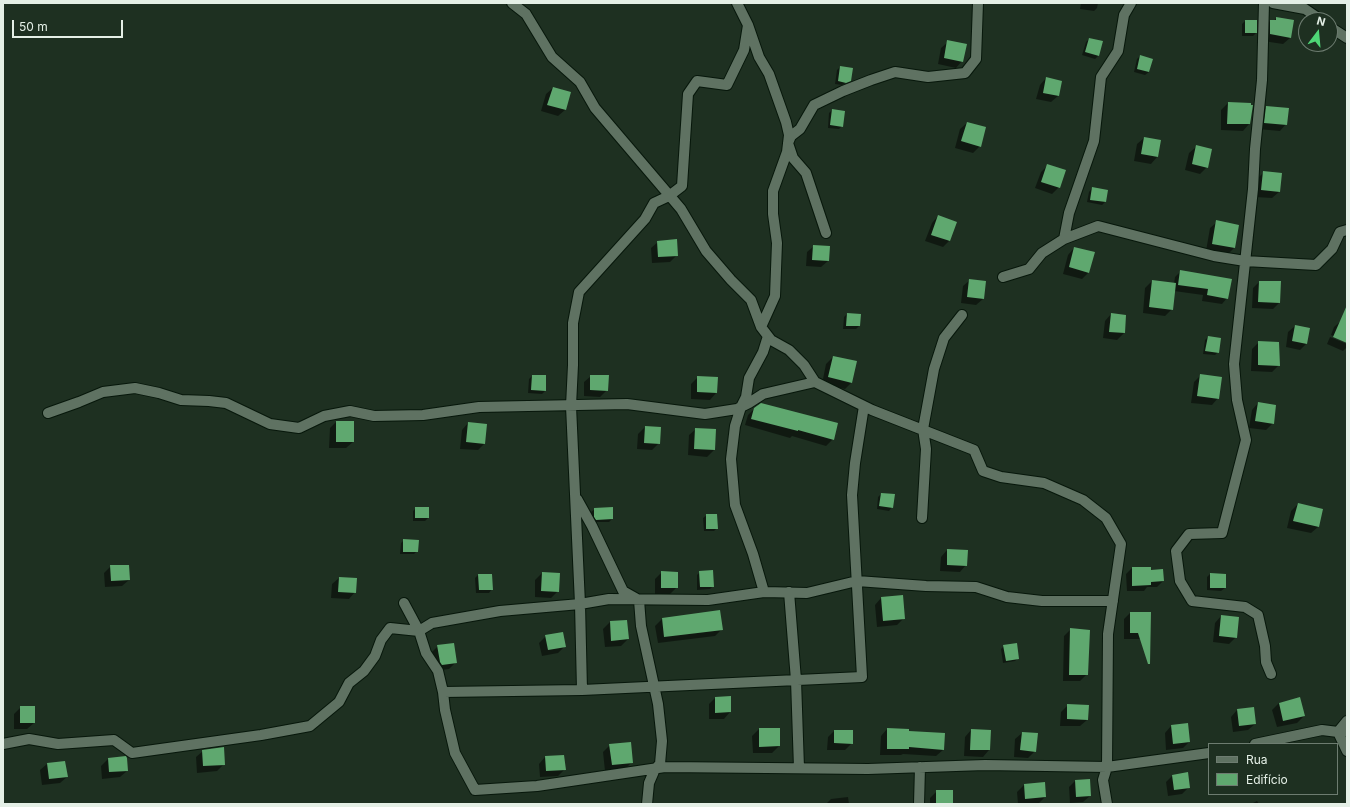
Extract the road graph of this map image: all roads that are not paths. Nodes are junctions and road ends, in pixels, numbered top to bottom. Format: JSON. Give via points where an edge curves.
{"nodes":[{"id":1,"x":512,"y":3,"type":"edge"},
{"id":2,"x":737,"y":3,"type":"edge"},
{"id":3,"x":978,"y":3,"type":"edge"},
{"id":4,"x":1131,"y":3,"type":"edge"},
{"id":5,"x":1264,"y":3,"type":"edge"},
{"id":6,"x":1273,"y":3,"type":"edge"},
{"id":7,"x":1309,"y":12,"type":"edge"},
{"id":8,"x":748,"y":25,"type":"junction"},
{"id":9,"x":1338,"y":32,"type":"edge"},
{"id":10,"x":1347,"y":38,"type":"edge"},
{"id":11,"x":788,"y":143,"type":"junction"},
{"id":12,"x":669,"y":196,"type":"junction"},
{"id":13,"x":1347,"y":230,"type":"edge"},
{"id":14,"x":826,"y":233,"type":"dead end"},
{"id":15,"x":1064,"y":238,"type":"junction"},
{"id":16,"x":1244,"y":261,"type":"junction"},
{"id":17,"x":1003,"y":277,"type":"dead end"},
{"id":18,"x":962,"y":315,"type":"dead end"},
{"id":19,"x":761,"y":327,"type":"junction"},
{"id":20,"x":768,"y":336,"type":"junction"},
{"id":21,"x":815,"y":382,"type":"junction"},
{"id":22,"x":571,"y":406,"type":"junction"},
{"id":23,"x":864,"y":406,"type":"junction"},
{"id":24,"x":740,"y":407,"type":"junction"},
{"id":25,"x":48,"y":413,"type":"dead end"},
{"id":26,"x":923,"y":429,"type":"junction"},
{"id":27,"x":576,"y":498,"type":"junction"},
{"id":28,"x":922,"y":518,"type":"dead end"},
{"id":29,"x":857,"y":581,"type":"junction"},
{"id":30,"x":764,"y":592,"type":"junction"},
{"id":31,"x":789,"y":592,"type":"junction"},
{"id":32,"x":639,"y":600,"type":"junction"},
{"id":33,"x":1113,"y":601,"type":"junction"},
{"id":34,"x":404,"y":603,"type":"dead end"},
{"id":35,"x":580,"y":604,"type":"junction"},
{"id":36,"x":419,"y":631,"type":"junction"},
{"id":37,"x":1271,"y":674,"type":"dead end"},
{"id":38,"x":796,"y":680,"type":"junction"},
{"id":39,"x":654,"y":686,"type":"junction"},
{"id":40,"x":582,"y":690,"type":"junction"},
{"id":41,"x":443,"y":692,"type":"junction"},
{"id":42,"x":1347,"y":721,"type":"edge"},
{"id":43,"x":1343,"y":732,"type":"edge"},
{"id":44,"x":1260,"y":743,"type":"edge"},
{"id":45,"x":3,"y":744,"type":"edge"},
{"id":46,"x":1347,"y":751,"type":"edge"},
{"id":47,"x":1208,"y":753,"type":"edge"},
{"id":48,"x":920,"y":767,"type":"junction"},
{"id":49,"x":1107,"y":767,"type":"junction"},
{"id":50,"x":799,"y":768,"type":"junction"},
{"id":51,"x":655,"y":769,"type":"junction"},
{"id":52,"x":647,"y":804,"type":"edge"},
{"id":53,"x":919,"y":804,"type":"edge"},
{"id":54,"x":1107,"y":804,"type":"edge"}],
"edges":[{"from":1,"to":12,"type":"street","via":[[526,14],[552,57],[580,82],[595,108]]},
{"from":2,"to":8,"type":"street"},
{"from":3,"to":11,"type":"street","via":[[976,58],[965,73],[928,77],[895,72],[843,91],[814,105]]},
{"from":4,"to":15,"type":"street","via":[[1124,14],[1118,51],[1101,77],[1094,141],[1069,214]]},
{"from":5,"to":16,"type":"street","via":[[1262,80]]},
{"from":6,"to":7,"type":"street"},
{"from":8,"to":11,"type":"street","via":[[786,122]]},
{"from":8,"to":12,"type":"street","via":[[744,50],[727,85],[697,81],[688,94],[682,186]]},
{"from":9,"to":10,"type":"street"},
{"from":11,"to":14,"type":"street","via":[[793,158],[806,173]]},
{"from":11,"to":19,"type":"street","via":[[773,191],[777,243],[775,296]]},
{"from":12,"to":19,"type":"street","via":[[706,251],[751,300]]},
{"from":12,"to":22,"type":"street","via":[[654,203],[645,219],[578,292],[573,323]]},
{"from":13,"to":16,"type":"street","via":[[1340,232],[1332,249],[1316,265]]},
{"from":15,"to":16,"type":"street","via":[[1098,226],[1214,256]]},
{"from":15,"to":17,"type":"street","via":[[1042,253],[1029,269]]},
{"from":16,"to":37,"type":"street","via":[[1234,364],[1237,400],[1246,440],[1222,533],[1189,534],[1176,551],[1180,581],[1192,601],[1245,607],[1258,615],[1266,662]]},
{"from":18,"to":26,"type":"street","via":[[944,338],[934,370]]},
{"from":19,"to":20,"type":"street"},
{"from":20,"to":21,"type":"street","via":[[789,350],[804,365]]},
{"from":20,"to":24,"type":"street","via":[[763,352],[749,378],[746,397]]},
{"from":21,"to":23,"type":"street"},
{"from":21,"to":24,"type":"street","via":[[763,394]]},
{"from":22,"to":24,"type":"street","via":[[627,404],[705,414]]},
{"from":22,"to":25,"type":"street","via":[[479,407],[423,415],[374,416],[350,411],[324,416],[299,428],[270,424],[226,402],[181,400],[135,388],[103,392]]},
{"from":22,"to":27,"type":"street"},
{"from":23,"to":26,"type":"street"},
{"from":23,"to":29,"type":"street","via":[[852,495]]},
{"from":24,"to":30,"type":"street","via":[[731,459],[735,506]]},
{"from":26,"to":28,"type":"street","via":[[926,449]]},
{"from":26,"to":33,"type":"street","via":[[974,450],[983,471],[1001,477],[1044,483],[1083,500],[1106,518],[1121,544]]},
{"from":27,"to":32,"type":"street","via":[[623,591]]},
{"from":27,"to":35,"type":"street"},
{"from":29,"to":31,"type":"street","via":[[807,593]]},
{"from":29,"to":33,"type":"street","via":[[976,587],[1007,598],[1042,601]]},
{"from":29,"to":38,"type":"street","via":[[862,677]]},
{"from":30,"to":31,"type":"street"},
{"from":30,"to":32,"type":"street","via":[[708,600]]},
{"from":31,"to":38,"type":"street"},
{"from":32,"to":35,"type":"street","via":[[609,599]]},
{"from":32,"to":39,"type":"street","via":[[641,626]]},
{"from":33,"to":49,"type":"street","via":[[1108,634]]},
{"from":34,"to":36,"type":"street"},
{"from":35,"to":36,"type":"street","via":[[463,617],[432,623]]},
{"from":35,"to":40,"type":"street"},
{"from":36,"to":41,"type":"street","via":[[426,654],[438,671]]},
{"from":36,"to":45,"type":"street","via":[[390,628],[381,640],[376,656],[364,671],[349,683],[339,702],[310,726],[132,753],[114,740],[58,744],[29,738]]},
{"from":38,"to":39,"type":"street"},
{"from":38,"to":50,"type":"street"},
{"from":39,"to":40,"type":"street"},
{"from":39,"to":51,"type":"street","via":[[662,741],[660,764]]},
{"from":40,"to":41,"type":"street"},
{"from":41,"to":51,"type":"street","via":[[455,753],[475,790],[537,786]]},
{"from":42,"to":43,"type":"street"},
{"from":43,"to":44,"type":"street","via":[[1322,730]]},
{"from":43,"to":46,"type":"street"},
{"from":47,"to":49,"type":"street"},
{"from":48,"to":49,"type":"street"},
{"from":48,"to":50,"type":"street"},
{"from":48,"to":53,"type":"street"},
{"from":49,"to":54,"type":"street","via":[[1103,780]]},
{"from":50,"to":51,"type":"street"},
{"from":51,"to":52,"type":"street","via":[[649,783]]}]}
